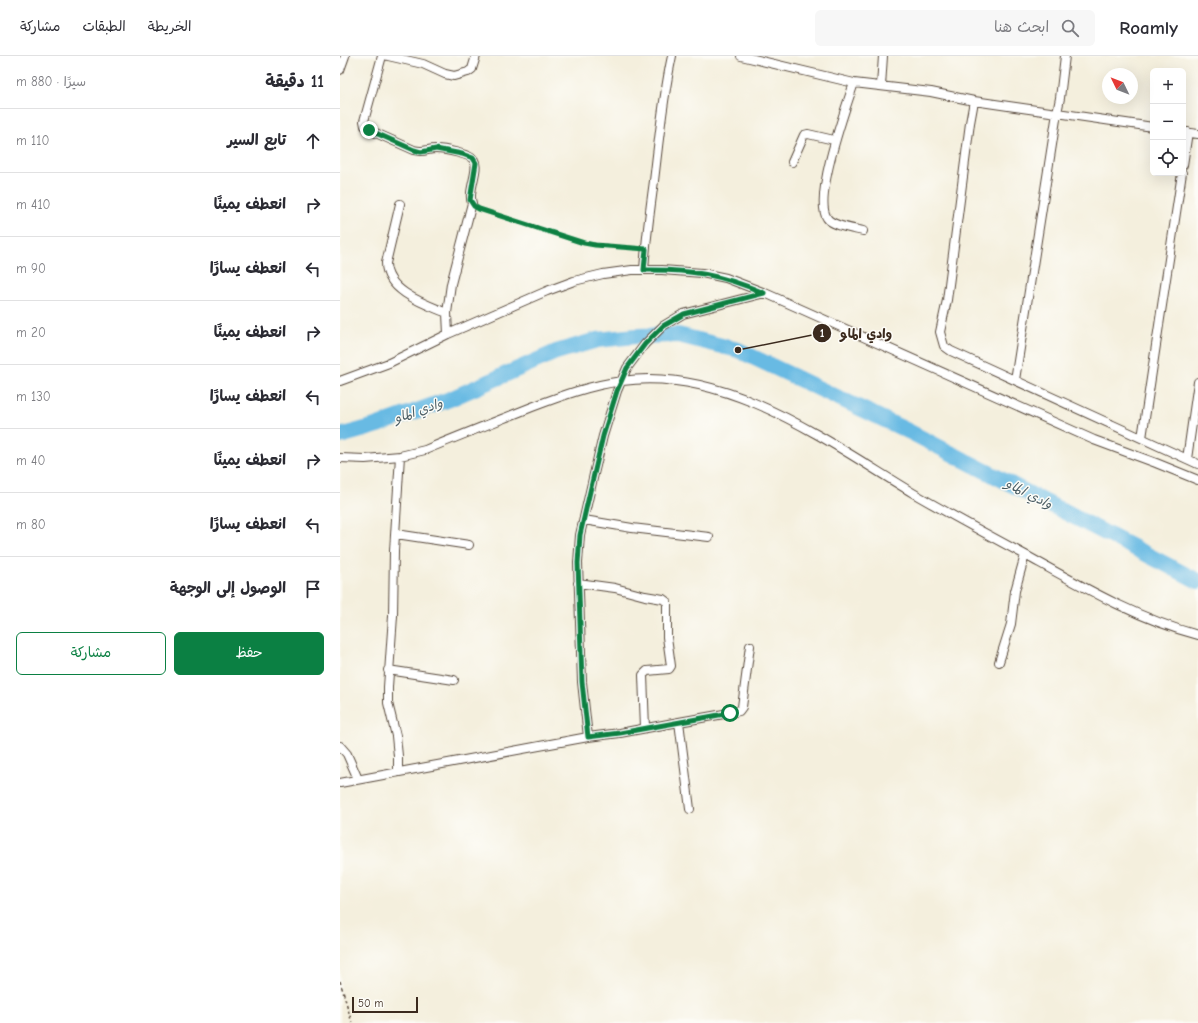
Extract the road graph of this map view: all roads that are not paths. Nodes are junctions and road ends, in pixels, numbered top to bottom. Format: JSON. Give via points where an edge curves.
{"nodes":[{"id":1,"x":345,"y":56,"type":"edge"},
{"id":2,"x":382,"y":56,"type":"edge"},
{"id":3,"x":388,"y":56,"type":"edge"},
{"id":4,"x":476,"y":56,"type":"edge"},
{"id":5,"x":672,"y":56,"type":"edge"},
{"id":6,"x":741,"y":56,"type":"edge"},
{"id":7,"x":883,"y":56,"type":"edge"},
{"id":8,"x":1064,"y":56,"type":"edge"},
{"id":9,"x":340,"y":70,"type":"edge"},
{"id":10,"x":854,"y":83,"type":"junction"},
{"id":11,"x":881,"y":86,"type":"junction"},
{"id":12,"x":974,"y":102,"type":"junction"},
{"id":13,"x":1057,"y":113,"type":"junction"},
{"id":14,"x":1150,"y":127,"type":"edge"},
{"id":15,"x":1186,"y":132,"type":"edge"},
{"id":16,"x":1198,"y":134,"type":"edge"},
{"id":17,"x":834,"y":140,"type":"junction"},
{"id":18,"x":792,"y":162,"type":"dead end"},
{"id":19,"x":1182,"y":176,"type":"edge"},
{"id":20,"x":400,"y":204,"type":"dead end"},
{"id":21,"x":863,"y":231,"type":"dead end"},
{"id":22,"x":644,"y":270,"type":"junction"},
{"id":23,"x":764,"y":293,"type":"junction"},
{"id":24,"x":447,"y":313,"type":"junction"},
{"id":25,"x":448,"y":334,"type":"junction"},
{"id":26,"x":1016,"y":380,"type":"junction"},
{"id":27,"x":340,"y":381,"type":"edge"},
{"id":28,"x":622,"y":381,"type":"junction"},
{"id":29,"x":1198,"y":382,"type":"edge"},
{"id":30,"x":1142,"y":438,"type":"junction"},
{"id":31,"x":400,"y":456,"type":"junction"},
{"id":32,"x":340,"y":458,"type":"edge"},
{"id":33,"x":1187,"y":459,"type":"junction"},
{"id":34,"x":1198,"y":464,"type":"edge"},
{"id":35,"x":1198,"y":480,"type":"edge"},
{"id":36,"x":584,"y":520,"type":"junction"},
{"id":37,"x":396,"y":534,"type":"junction"},
{"id":38,"x":709,"y":537,"type":"dead end"},
{"id":39,"x":469,"y":546,"type":"dead end"},
{"id":40,"x":1025,"y":555,"type":"junction"},
{"id":41,"x":578,"y":583,"type":"junction"},
{"id":42,"x":1198,"y":635,"type":"edge"},
{"id":43,"x":750,"y":646,"type":"dead end"},
{"id":44,"x":999,"y":662,"type":"dead end"},
{"id":45,"x":388,"y":670,"type":"junction"},
{"id":46,"x":454,"y":680,"type":"dead end"},
{"id":47,"x":679,"y":722,"type":"junction"},
{"id":48,"x":645,"y":728,"type":"junction"},
{"id":49,"x":588,"y":737,"type":"junction"},
{"id":50,"x":340,"y":746,"type":"edge"},
{"id":51,"x":398,"y":772,"type":"junction"},
{"id":52,"x":358,"y":779,"type":"junction"},
{"id":53,"x":340,"y":783,"type":"edge"},
{"id":54,"x":690,"y":809,"type":"dead end"}],
"edges":[{"from":1,"to":9,"type":"street"},
{"from":2,"to":24,"type":"street","via":[[364,120],[365,126],[421,152],[436,149],[462,154],[473,158],[476,163],[472,203],[451,284]]},
{"from":3,"to":4,"type":"street","via":[[423,64],[454,76],[472,69]]},
{"from":5,"to":22,"type":"street","via":[[649,210]]},
{"from":6,"to":10,"type":"street"},
{"from":7,"to":11,"type":"street"},
{"from":8,"to":13,"type":"street"},
{"from":10,"to":11,"type":"street"},
{"from":10,"to":17,"type":"street"},
{"from":11,"to":12,"type":"street","via":[[931,92]]},
{"from":12,"to":13,"type":"street"},
{"from":12,"to":26,"type":"street","via":[[941,339],[944,346],[951,351]]},
{"from":13,"to":14,"type":"street"},
{"from":13,"to":26,"type":"street"},
{"from":15,"to":16,"type":"street"},
{"from":17,"to":18,"type":"street","via":[[804,135]]},
{"from":17,"to":21,"type":"street","via":[[826,178],[824,213],[827,220]]},
{"from":19,"to":30,"type":"street"},
{"from":20,"to":24,"type":"street","via":[[386,263],[388,277],[402,291]]},
{"from":22,"to":23,"type":"street","via":[[702,273],[726,278]]},
{"from":22,"to":25,"type":"street","via":[[618,272],[574,281]]},
{"from":23,"to":28,"type":"street","via":[[684,314],[663,326],[627,368]]},
{"from":23,"to":35,"type":"street","via":[[1094,440]]},
{"from":24,"to":25,"type":"street"},
{"from":25,"to":27,"type":"street","via":[[389,363]]},
{"from":26,"to":30,"type":"street"},
{"from":28,"to":31,"type":"street","via":[[572,392],[426,450]]},
{"from":28,"to":36,"type":"street","via":[[603,436]]},
{"from":28,"to":40,"type":"street","via":[[671,380],[737,395],[802,426]]},
{"from":29,"to":33,"type":"street"},
{"from":30,"to":33,"type":"street"},
{"from":31,"to":32,"type":"street"},
{"from":31,"to":37,"type":"street"},
{"from":33,"to":34,"type":"street"},
{"from":36,"to":38,"type":"street"},
{"from":36,"to":41,"type":"street","via":[[580,535]]},
{"from":37,"to":39,"type":"street"},
{"from":37,"to":45,"type":"street"},
{"from":40,"to":42,"type":"street","via":[[1124,607],[1173,628]]},
{"from":40,"to":44,"type":"street","via":[[1015,591],[1011,624]]},
{"from":41,"to":48,"type":"street","via":[[615,588],[667,602],[667,637],[671,666],[669,669],[647,671],[643,675]]},
{"from":41,"to":49,"type":"street","via":[[582,682]]},
{"from":43,"to":47,"type":"street","via":[[742,707],[739,711]]},
{"from":45,"to":46,"type":"street"},
{"from":45,"to":51,"type":"street","via":[[388,703],[396,736]]},
{"from":47,"to":48,"type":"street"},
{"from":47,"to":54,"type":"street"},
{"from":48,"to":49,"type":"street"},
{"from":49,"to":51,"type":"street"},
{"from":50,"to":52,"type":"street","via":[[347,754]]},
{"from":51,"to":52,"type":"street"},
{"from":52,"to":53,"type":"street"}]}
